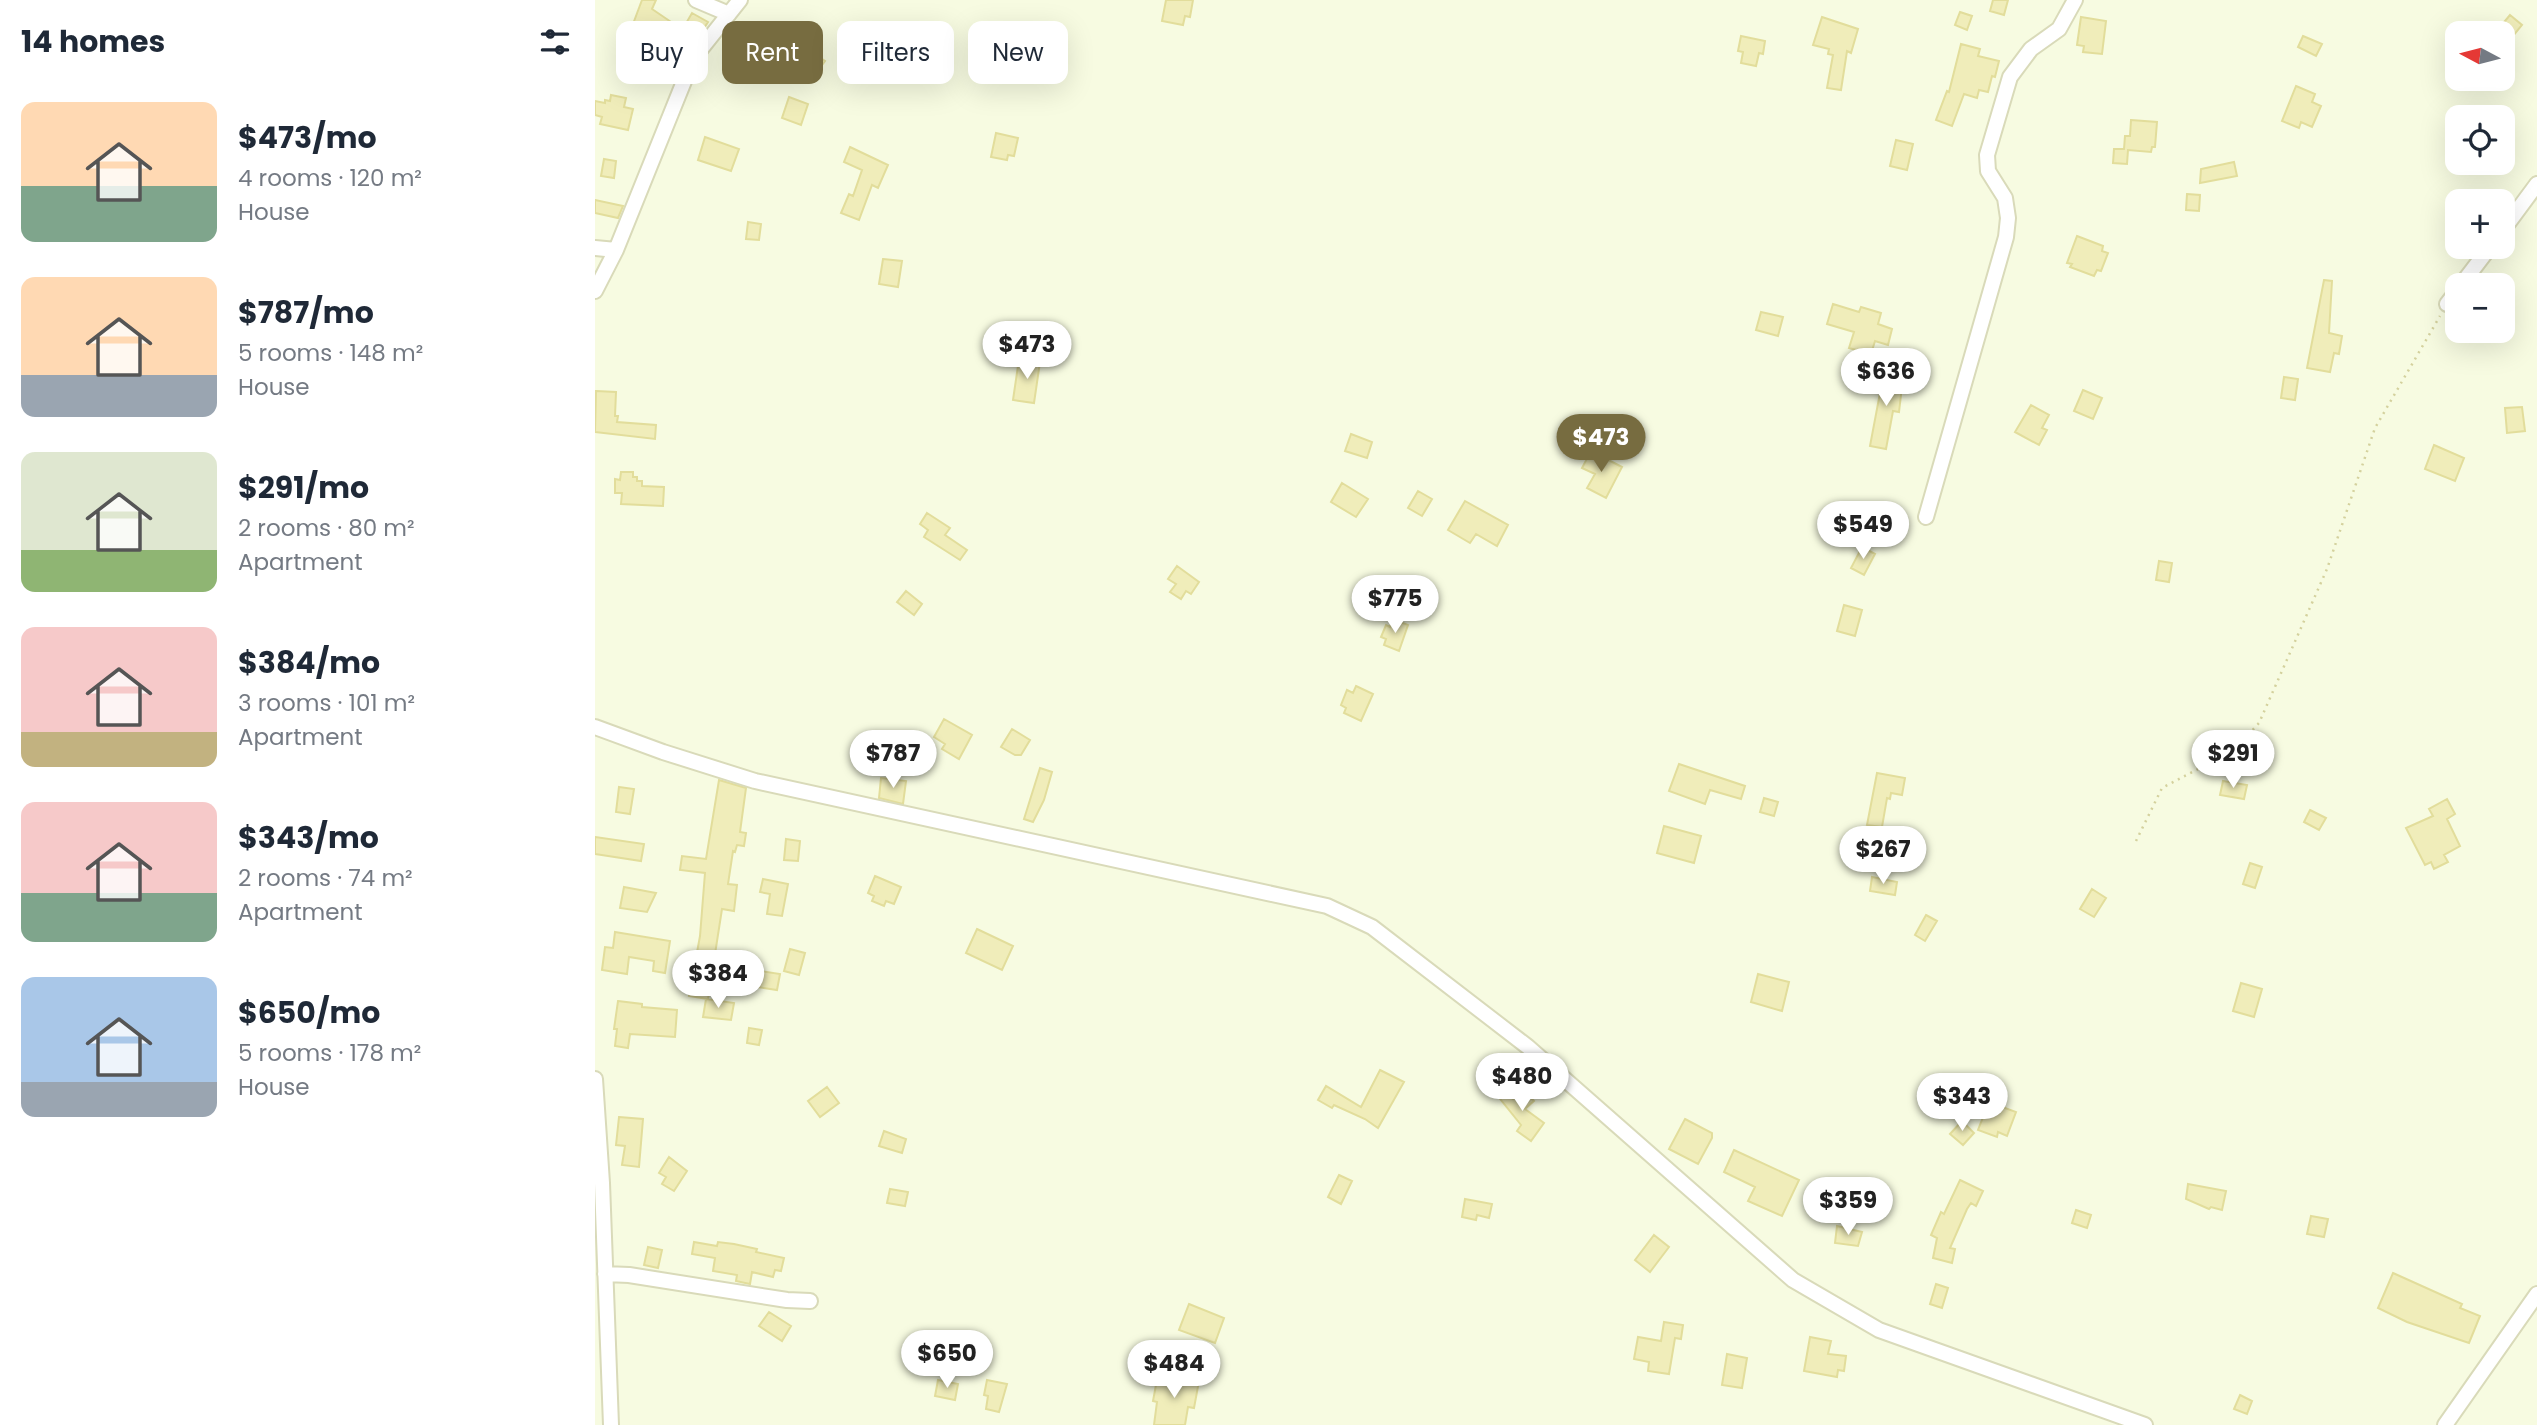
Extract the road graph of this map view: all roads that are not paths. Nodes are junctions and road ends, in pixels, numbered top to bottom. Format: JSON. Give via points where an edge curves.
{"nodes":[{"id":1,"x":697,"y":0,"type":"edge"},
{"id":2,"x":740,"y":0,"type":"edge"},
{"id":3,"x":2075,"y":0,"type":"edge"},
{"id":4,"x":729,"y":14,"type":"junction"},
{"id":5,"x":2537,"y":184,"type":"edge"},
{"id":6,"x":2515,"y":214,"type":"edge"},
{"id":7,"x":595,"y":248,"type":"edge"},
{"id":8,"x":616,"y":250,"type":"junction"},
{"id":9,"x":2481,"y":259,"type":"edge"},
{"id":10,"x":2470,"y":273,"type":"edge"},
{"id":11,"x":595,"y":291,"type":"edge"},
{"id":12,"x":1926,"y":517,"type":"dead end"},
{"id":13,"x":595,"y":727,"type":"edge"},
{"id":14,"x":595,"y":1079,"type":"edge"},
{"id":15,"x":605,"y":1274,"type":"junction"},
{"id":16,"x":2537,"y":1294,"type":"edge"},
{"id":17,"x":810,"y":1301,"type":"dead end"},
{"id":18,"x":611,"y":1425,"type":"edge"},
{"id":19,"x":2145,"y":1425,"type":"edge"},
{"id":20,"x":2445,"y":1425,"type":"edge"}],
"edges":[{"from":1,"to":4,"type":"street"},
{"from":2,"to":4,"type":"street"},
{"from":3,"to":12,"type":"street","via":[[2059,29],[2031,49],[2010,77],[1987,155],[1988,171],[2005,198],[2006,237]]},
{"from":4,"to":8,"type":"street","via":[[693,59]]},
{"from":5,"to":6,"type":"street"},
{"from":7,"to":8,"type":"street"},
{"from":8,"to":11,"type":"street"},
{"from":9,"to":10,"type":"street"},
{"from":13,"to":19,"type":"street","via":[[755,781],[1327,906],[1372,927],[1528,1047],[1793,1280],[1878,1330]]},
{"from":14,"to":15,"type":"street"},
{"from":15,"to":17,"type":"street"},
{"from":15,"to":18,"type":"street"},
{"from":16,"to":20,"type":"street"}]}
